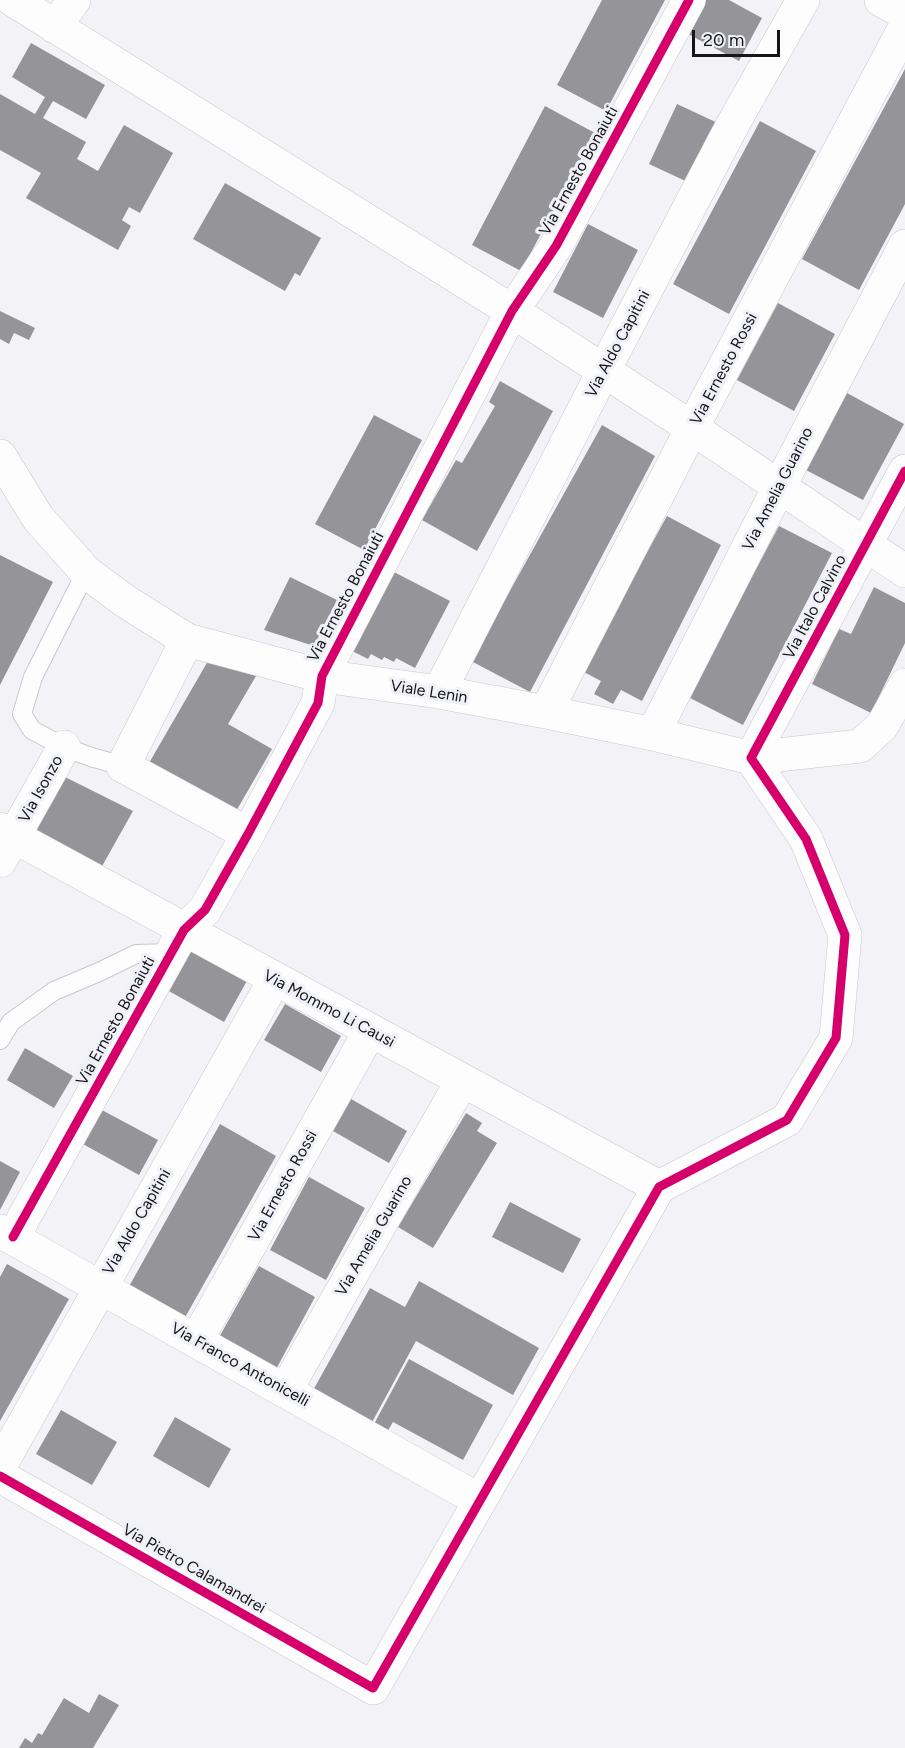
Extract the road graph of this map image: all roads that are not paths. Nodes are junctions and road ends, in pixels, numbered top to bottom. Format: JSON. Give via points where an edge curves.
{"nodes":[{"id":1,"x":13,"y":0,"type":"edge"},
{"id":2,"x":74,"y":0,"type":"edge"},
{"id":3,"x":689,"y":0,"type":"edge"},
{"id":4,"x":803,"y":0,"type":"edge"},
{"id":5,"x":881,"y":0,"type":"edge"},
{"id":6,"x":905,"y":13,"type":"edge"},
{"id":7,"x":55,"y":27,"type":"junction"},
{"id":8,"x":905,"y":27,"type":"edge"},
{"id":9,"x":905,"y":246,"type":"edge"},
{"id":10,"x":512,"y":311,"type":"junction"},
{"id":11,"x":603,"y":372,"type":"junction"},
{"id":12,"x":692,"y":428,"type":"junction"},
{"id":13,"x":0,"y":456,"type":"edge"},
{"id":14,"x":905,"y":471,"type":"edge"},
{"id":15,"x":779,"y":487,"type":"junction"},
{"id":16,"x":865,"y":545,"type":"junction"},
{"id":17,"x":905,"y":571,"type":"edge"},
{"id":18,"x":86,"y":572,"type":"junction"},
{"id":19,"x":187,"y":640,"type":"junction"},
{"id":20,"x":322,"y":676,"type":"junction"},
{"id":21,"x":905,"y":685,"type":"edge"},
{"id":22,"x":439,"y":692,"type":"junction"},
{"id":23,"x":546,"y":712,"type":"junction"},
{"id":24,"x":653,"y":734,"type":"junction"},
{"id":25,"x":64,"y":747,"type":"junction"},
{"id":26,"x":752,"y":758,"type":"junction"},
{"id":27,"x":123,"y":766,"type":"junction"},
{"id":28,"x":248,"y":834,"type":"junction"},
{"id":29,"x":5,"y":842,"type":"edge"},
{"id":30,"x":177,"y":942,"type":"junction"},
{"id":31,"x":275,"y":980,"type":"junction"},
{"id":32,"x":370,"y":1031,"type":"junction"},
{"id":33,"x":0,"y":1040,"type":"edge"},
{"id":34,"x":462,"y":1081,"type":"junction"},
{"id":35,"x":659,"y":1188,"type":"junction"},
{"id":36,"x":6,"y":1234,"type":"edge"},
{"id":37,"x":100,"y":1287,"type":"junction"},
{"id":38,"x":196,"y":1341,"type":"junction"},
{"id":39,"x":285,"y":1391,"type":"junction"},
{"id":40,"x":0,"y":1466,"type":"edge"},
{"id":41,"x":0,"y":1476,"type":"edge"},
{"id":42,"x":479,"y":1500,"type":"junction"}],
"edges":[{"from":1,"to":7,"type":"street"},
{"from":2,"to":7,"type":"street"},
{"from":3,"to":10,"type":"street","name":"Via Ernesto Bonaiuti","via":[[556,246]]},
{"from":4,"to":11,"type":"street","name":"Via Aldo Capitini"},
{"from":5,"to":6,"type":"street"},
{"from":7,"to":10,"type":"street"},
{"from":8,"to":12,"type":"street","name":"Via Ernesto Rossi"},
{"from":9,"to":15,"type":"street","name":"Via Amelia Guarino"},
{"from":10,"to":11,"type":"street"},
{"from":10,"to":20,"type":"street","name":"Via Ernesto Bonaiuti"},
{"from":11,"to":12,"type":"street"},
{"from":11,"to":22,"type":"street","name":"Via Aldo Capitini"},
{"from":12,"to":15,"type":"street"},
{"from":12,"to":23,"type":"street","name":"Via Ernesto Rossi"},
{"from":13,"to":18,"type":"street","name":"Viale Lenin","via":[[38,518]]},
{"from":14,"to":16,"type":"street","name":"Via Italo Calvino"},
{"from":15,"to":16,"type":"street"},
{"from":15,"to":24,"type":"street","name":"Via Amelia Guarino"},
{"from":16,"to":17,"type":"street"},
{"from":16,"to":26,"type":"street","name":"Via Italo Calvino"},
{"from":18,"to":19,"type":"street","name":"Viale Lenin"},
{"from":18,"to":25,"type":"lane","via":[[33,677],[22,714],[32,730]]},
{"from":19,"to":20,"type":"street","name":"Viale Lenin"},
{"from":19,"to":27,"type":"street"},
{"from":20,"to":22,"type":"street","name":"Viale Lenin"},
{"from":20,"to":28,"type":"street","name":"Via Ernesto Bonaiuti","via":[[318,703]]},
{"from":21,"to":26,"type":"street","name":"Viale Lenin","via":[[882,726],[860,746]]},
{"from":22,"to":23,"type":"street","name":"Viale Lenin"},
{"from":23,"to":24,"type":"street","name":"Viale Lenin"},
{"from":24,"to":26,"type":"street","name":"Viale Lenin"},
{"from":25,"to":27,"type":"lane"},
{"from":25,"to":29,"type":"street","name":"Via Isonzo"},
{"from":26,"to":35,"type":"street","via":[[806,839],[845,935],[836,1038],[787,1120]]},
{"from":27,"to":28,"type":"street"},
{"from":28,"to":30,"type":"street","name":"Via Ernesto Bonaiuti","via":[[205,910]]},
{"from":29,"to":30,"type":"street","name":"Via Mommo Li Causi"},
{"from":30,"to":31,"type":"street","name":"Via Mommo Li Causi"},
{"from":30,"to":33,"type":"lane","via":[[136,954],[54,991],[10,1022]]},
{"from":30,"to":36,"type":"street","name":"Via Ernesto Bonaiuti"},
{"from":31,"to":32,"type":"street","name":"Via Mommo Li Causi"},
{"from":31,"to":37,"type":"street","name":"Via Aldo Capitini"},
{"from":32,"to":34,"type":"street","name":"Via Mommo Li Causi"},
{"from":32,"to":38,"type":"street","name":"Via Ernesto Rossi"},
{"from":34,"to":35,"type":"street","name":"Via Mommo Li Causi"},
{"from":34,"to":39,"type":"street","name":"Via Amelia Guarino"},
{"from":35,"to":42,"type":"street"},
{"from":36,"to":37,"type":"street","name":"Via Franco Antonicelli"},
{"from":37,"to":38,"type":"street","name":"Via Franco Antonicelli"},
{"from":37,"to":40,"type":"street","name":"Via Aldo Capitini"},
{"from":38,"to":39,"type":"street","name":"Via Franco Antonicelli"},
{"from":39,"to":42,"type":"street","name":"Via Franco Antonicelli"},
{"from":41,"to":42,"type":"street","name":"Via Pietro Calamandrei","via":[[373,1688]]}]}
